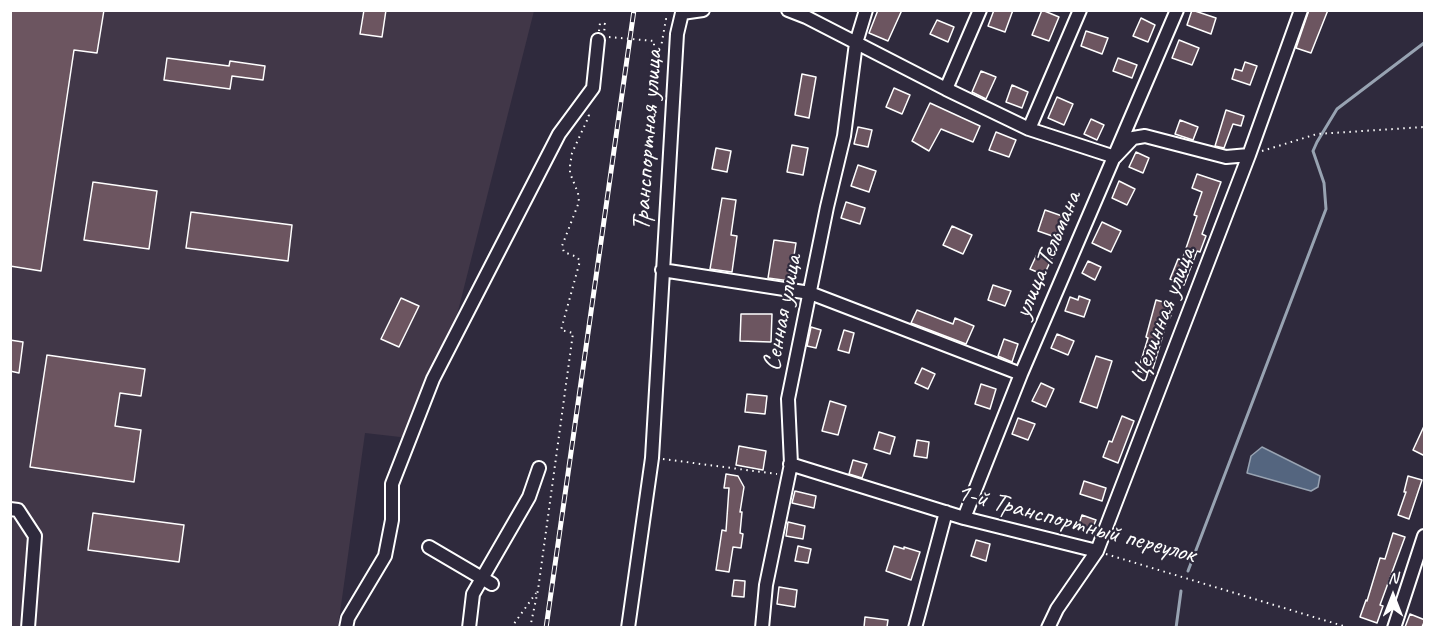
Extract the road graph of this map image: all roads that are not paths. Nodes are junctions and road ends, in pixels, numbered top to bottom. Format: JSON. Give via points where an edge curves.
{"nodes":[{"id":1,"x":703,"y":10,"type":"edge"},
{"id":2,"x":788,"y":10,"type":"edge"},
{"id":3,"x":866,"y":10,"type":"edge"},
{"id":4,"x":980,"y":10,"type":"edge"},
{"id":5,"x":1080,"y":10,"type":"edge"},
{"id":6,"x":1177,"y":10,"type":"edge"},
{"id":7,"x":1301,"y":10,"type":"edge"},
{"id":8,"x":598,"y":40,"type":"road end"},
{"id":9,"x":856,"y":43,"type":"junction"},
{"id":10,"x":946,"y":90,"type":"junction"},
{"id":11,"x":1029,"y":129,"type":"junction"},
{"id":12,"x":1249,"y":155,"type":"junction"},
{"id":13,"x":1115,"y":157,"type":"junction"},
{"id":14,"x":662,"y":270,"type":"junction"},
{"id":15,"x":810,"y":292,"type":"junction"},
{"id":16,"x":1021,"y":374,"type":"junction"},
{"id":17,"x":539,"y":468,"type":"dead end"},
{"id":18,"x":790,"y":468,"type":"junction"},
{"id":19,"x":10,"y":509,"type":"edge"},
{"id":20,"x":946,"y":512,"type":"junction"},
{"id":21,"x":964,"y":518,"type":"junction"},
{"id":22,"x":1425,"y":536,"type":"edge"},
{"id":23,"x":429,"y":547,"type":"dead end"},
{"id":24,"x":1096,"y":551,"type":"junction"},
{"id":25,"x":487,"y":582,"type":"junction"},
{"id":26,"x":28,"y":627,"type":"edge"},
{"id":27,"x":346,"y":627,"type":"edge"},
{"id":28,"x":469,"y":627,"type":"edge"},
{"id":29,"x":628,"y":627,"type":"edge"},
{"id":30,"x":762,"y":627,"type":"edge"},
{"id":31,"x":915,"y":627,"type":"edge"},
{"id":32,"x":1048,"y":627,"type":"edge"},
{"id":33,"x":1395,"y":627,"type":"edge"}],
"edges":[{"from":1,"to":14,"type":"street","name":"Транспортная улица","via":[[682,13],[677,34]]},
{"from":2,"to":9,"type":"street"},
{"from":3,"to":9,"type":"street","name":"Сенная улица"},
{"from":4,"to":10,"type":"street"},
{"from":5,"to":11,"type":"street"},
{"from":6,"to":13,"type":"street","name":"улица Тельмана"},
{"from":7,"to":12,"type":"street","name":"Целинная улица"},
{"from":8,"to":27,"type":"street","via":[[593,88],[559,134],[433,379],[392,484],[392,520],[385,556]]},
{"from":9,"to":10,"type":"street"},
{"from":9,"to":15,"type":"street","name":"Сенная улица","via":[[844,136]]},
{"from":10,"to":11,"type":"street"},
{"from":11,"to":13,"type":"street"},
{"from":12,"to":13,"type":"street","via":[[1226,157],[1145,136],[1133,138]]},
{"from":12,"to":24,"type":"street","name":"Целинная улица"},
{"from":13,"to":16,"type":"street","name":"улица Тельмана"},
{"from":14,"to":15,"type":"street"},
{"from":14,"to":29,"type":"street","name":"Транспортная улица","via":[[652,458]]},
{"from":15,"to":16,"type":"street"},
{"from":15,"to":18,"type":"street","name":"Сенная улица","via":[[788,399]]},
{"from":16,"to":21,"type":"street","name":"улица Тельмана"},
{"from":17,"to":25,"type":"street"},
{"from":18,"to":20,"type":"street","name":"1-й Транспортный переулок"},
{"from":18,"to":30,"type":"street","name":"Сенная улица","via":[[766,585]]},
{"from":19,"to":26,"type":"street","via":[[18,510],[35,536]]},
{"from":20,"to":21,"type":"street","name":"1-й Транспортный переулок"},
{"from":20,"to":31,"type":"street"},
{"from":21,"to":24,"type":"street","name":"1-й Транспортный переулок"},
{"from":22,"to":33,"type":"street"},
{"from":23,"to":25,"type":"street"},
{"from":24,"to":32,"type":"street","name":"Целинная улица"},
{"from":25,"to":28,"type":"street","via":[[473,594]]}]}
